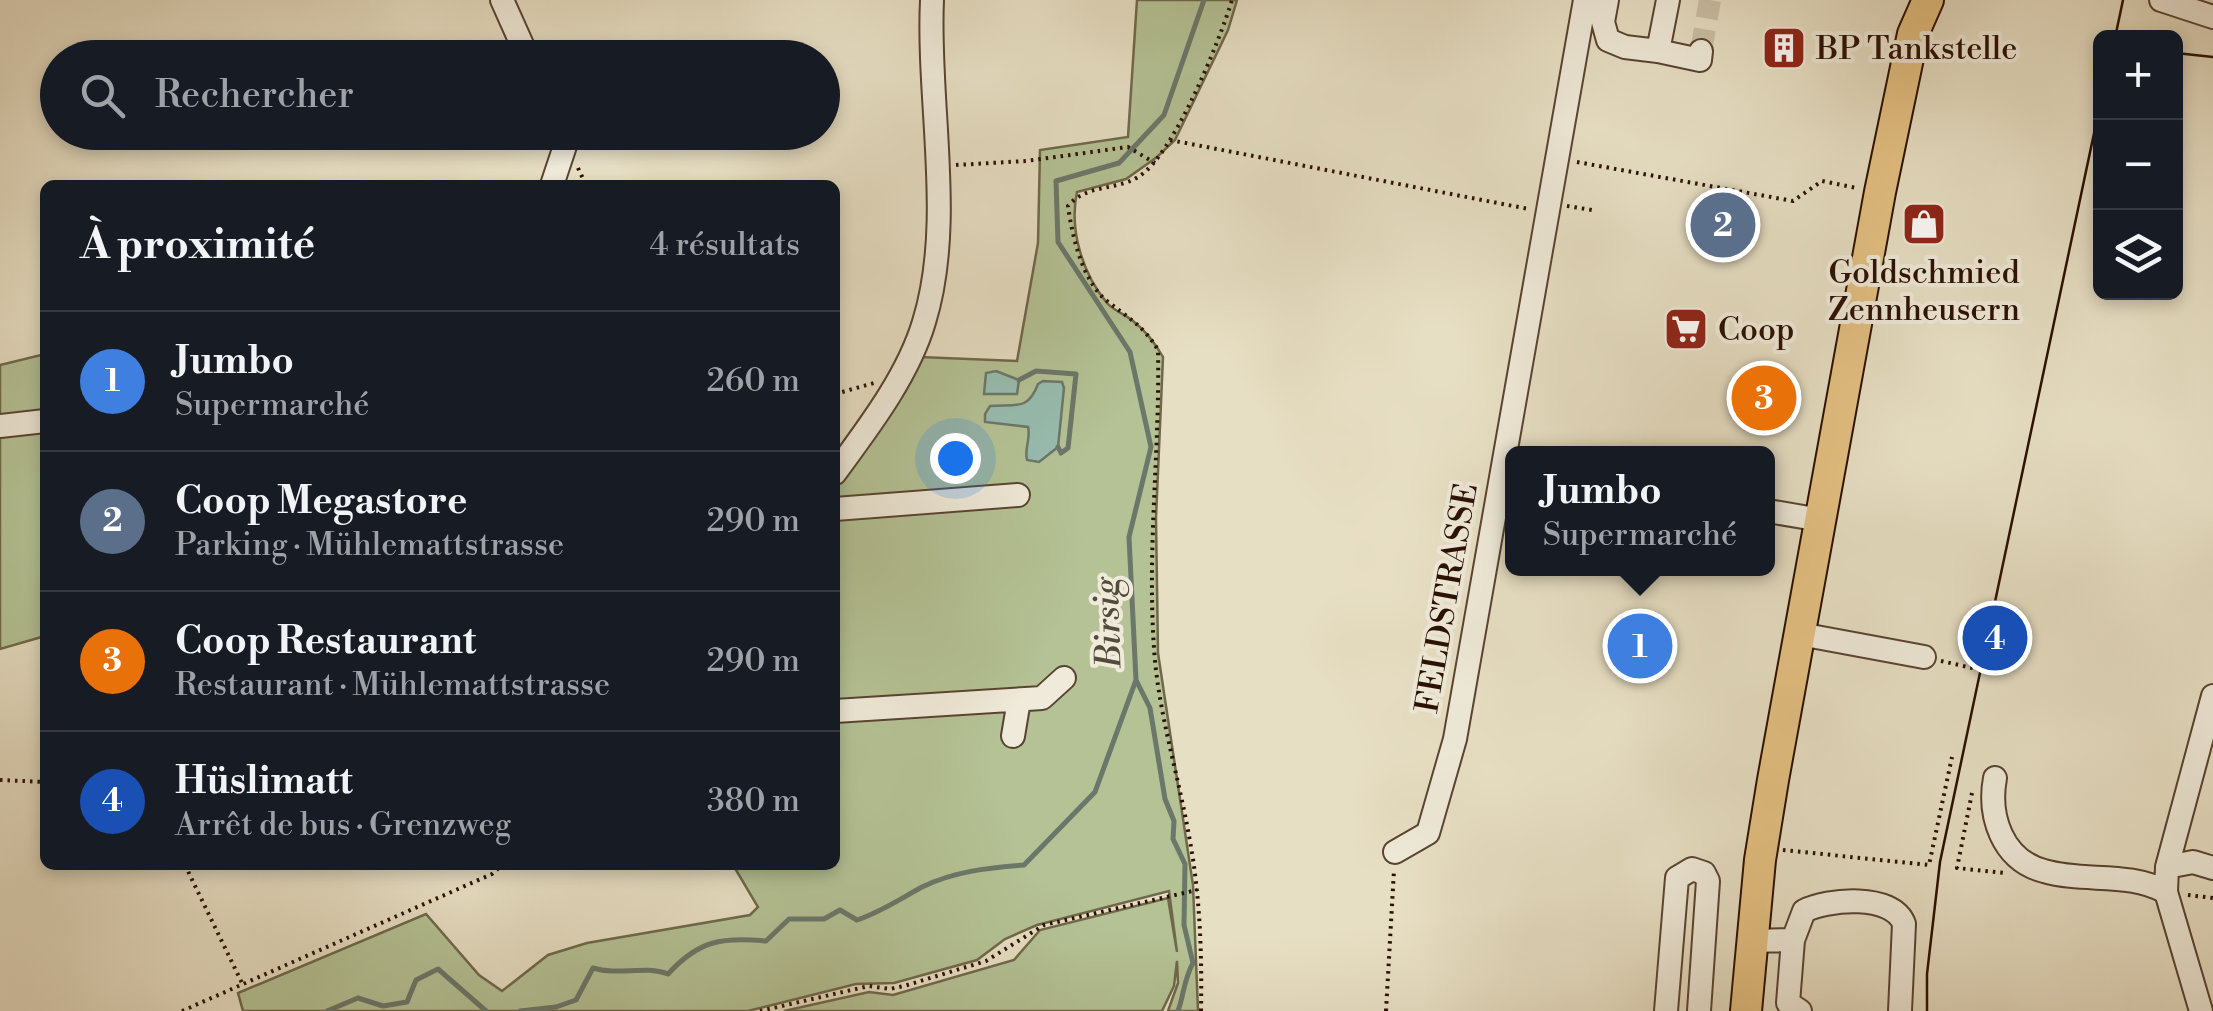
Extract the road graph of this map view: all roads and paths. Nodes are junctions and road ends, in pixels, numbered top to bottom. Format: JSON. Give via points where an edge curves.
{"nodes":[{"id":1,"x":502,"y":0,"type":"edge"},
{"id":2,"x":932,"y":0,"type":"edge"},
{"id":3,"x":1232,"y":0,"type":"edge"},
{"id":4,"x":1585,"y":0,"type":"edge"},
{"id":5,"x":1607,"y":0,"type":"edge"},
{"id":6,"x":1668,"y":0,"type":"edge"},
{"id":7,"x":1911,"y":0,"type":"edge"},
{"id":8,"x":1928,"y":0,"type":"edge"},
{"id":9,"x":2161,"y":0,"type":"edge"},
{"id":10,"x":2213,"y":17,"type":"edge"},
{"id":11,"x":1913,"y":34,"type":"junction"},
{"id":12,"x":520,"y":40,"type":"edge"},
{"id":13,"x":1658,"y":52,"type":"junction"},
{"id":14,"x":1701,"y":52,"type":"dead end"},
{"id":15,"x":1170,"y":140,"type":"junction"},
{"id":16,"x":565,"y":150,"type":"edge"},
{"id":17,"x":1557,"y":158,"type":"junction"},
{"id":18,"x":1155,"y":163,"type":"junction"},
{"id":19,"x":936,"y":166,"type":"junction"},
{"id":20,"x":554,"y":180,"type":"edge"},
{"id":21,"x":1880,"y":192,"type":"junction"},
{"id":22,"x":1548,"y":212,"type":"junction"},
{"id":23,"x":901,"y":374,"type":"junction"},
{"id":24,"x":840,"y":392,"type":"edge"},
{"id":25,"x":40,"y":421,"type":"edge"},
{"id":26,"x":0,"y":426,"type":"edge"},
{"id":27,"x":1511,"y":446,"type":"edge"},
{"id":28,"x":840,"y":466,"type":"edge"},
{"id":29,"x":1505,"y":478,"type":"edge"},
{"id":30,"x":1018,"y":495,"type":"dead end"},
{"id":31,"x":840,"y":509,"type":"edge"},
{"id":32,"x":1775,"y":512,"type":"edge"},
{"id":33,"x":1821,"y":520,"type":"junction"},
{"id":34,"x":1986,"y":629,"type":"dead end"},
{"id":35,"x":2000,"y":632,"type":"dead end"},
{"id":36,"x":1800,"y":634,"type":"junction"},
{"id":37,"x":1998,"y":642,"type":"dead end"},
{"id":38,"x":2028,"y":650,"type":"dead end"},
{"id":39,"x":1924,"y":657,"type":"joint"},
{"id":40,"x":1977,"y":668,"type":"dead end"},
{"id":41,"x":1064,"y":678,"type":"dead end"},
{"id":42,"x":2213,"y":696,"type":"edge"},
{"id":43,"x":1019,"y":700,"type":"junction"},
{"id":44,"x":840,"y":711,"type":"edge"},
{"id":45,"x":1013,"y":736,"type":"dead end"},
{"id":46,"x":1952,"y":757,"type":"dead end"},
{"id":47,"x":2203,"y":772,"type":"edge"},
{"id":48,"x":1995,"y":778,"type":"dead end"},
{"id":49,"x":0,"y":780,"type":"edge"},
{"id":50,"x":40,"y":782,"type":"edge"},
{"id":51,"x":1972,"y":790,"type":"dead end"},
{"id":52,"x":1395,"y":852,"type":"joint"},
{"id":53,"x":1760,"y":860,"type":"junction"},
{"id":54,"x":2167,"y":867,"type":"junction"},
{"id":55,"x":2213,"y":868,"type":"edge"},
{"id":56,"x":187,"y":870,"type":"edge"},
{"id":57,"x":496,"y":870,"type":"edge"},
{"id":58,"x":2044,"y":872,"type":"junction"},
{"id":59,"x":1197,"y":890,"type":"junction"},
{"id":60,"x":2166,"y":892,"type":"junction"},
{"id":61,"x":1793,"y":940,"type":"junction"},
{"id":62,"x":1752,"y":941,"type":"junction"},
{"id":63,"x":244,"y":985,"type":"junction"},
{"id":64,"x":1746,"y":1006,"type":"edge"},
{"id":65,"x":1791,"y":1008,"type":"edge"},
{"id":66,"x":182,"y":1011,"type":"edge"},
{"id":67,"x":760,"y":1011,"type":"edge"},
{"id":68,"x":1202,"y":1011,"type":"edge"},
{"id":69,"x":1386,"y":1011,"type":"edge"},
{"id":70,"x":1666,"y":1011,"type":"edge"},
{"id":71,"x":1699,"y":1011,"type":"edge"},
{"id":72,"x":1900,"y":1011,"type":"edge"},
{"id":73,"x":2202,"y":1011,"type":"edge"}],
"edges":[{"from":1,"to":12,"type":"street"},
{"from":2,"to":19,"type":"street"},
{"from":3,"to":15,"type":"path"},
{"from":4,"to":17,"type":"street","name":"FELDSTRASSE"},
{"from":5,"to":13,"type":"street","via":[[1602,22],[1608,40]]},
{"from":6,"to":13,"type":"street"},
{"from":7,"to":11,"type":"main road"},
{"from":8,"to":11,"type":"main road"},
{"from":9,"to":10,"type":"street"},
{"from":11,"to":21,"type":"main road"},
{"from":13,"to":14,"type":"street","via":[[1700,60]]},
{"from":15,"to":18,"type":"path"},
{"from":15,"to":22,"type":"path"},
{"from":16,"to":20,"type":"street"},
{"from":17,"to":21,"type":"path","via":[[1793,200],[1822,182]]},
{"from":17,"to":22,"type":"street","name":"FELDSTRASSE"},
{"from":18,"to":19,"type":"path","via":[[1128,147]]},
{"from":18,"to":59,"type":"path","via":[[1126,184],[1078,194],[1068,206],[1072,236],[1091,280],[1158,350],[1154,648]]},
{"from":19,"to":23,"type":"street","via":[[935,265],[924,322]]},
{"from":21,"to":33,"type":"main road"},
{"from":22,"to":27,"type":"street","name":"FELDSTRASSE"},
{"from":23,"to":24,"type":"path"},
{"from":23,"to":28,"type":"street"},
{"from":25,"to":26,"type":"street"},
{"from":29,"to":52,"type":"street","name":"FELDSTRASSE","via":[[1438,803],[1428,833]]},
{"from":30,"to":31,"type":"street"},
{"from":32,"to":33,"type":"street"},
{"from":33,"to":36,"type":"main road"},
{"from":34,"to":35,"type":"path"},
{"from":36,"to":39,"type":"street"},
{"from":36,"to":53,"type":"main road"},
{"from":37,"to":38,"type":"path"},
{"from":39,"to":40,"type":"path"},
{"from":41,"to":43,"type":"street","via":[[1042,698]]},
{"from":42,"to":47,"type":"street"},
{"from":43,"to":44,"type":"street"},
{"from":43,"to":45,"type":"street"},
{"from":46,"to":53,"type":"path","via":[[1929,865],[1782,850]]},
{"from":47,"to":54,"type":"street"},
{"from":48,"to":58,"type":"street","via":[[1998,832],[2026,863]]},
{"from":49,"to":50,"type":"path"},
{"from":51,"to":58,"type":"path","via":[[1957,868]]},
{"from":52,"to":69,"type":"path"},
{"from":53,"to":62,"type":"main road"},
{"from":54,"to":55,"type":"street","via":[[2194,862]]},
{"from":54,"to":60,"type":"street"},
{"from":56,"to":63,"type":"path"},
{"from":57,"to":63,"type":"path"},
{"from":58,"to":60,"type":"street","via":[[2146,881]]},
{"from":59,"to":67,"type":"path","via":[[1044,925],[986,961],[904,986],[869,986]]},
{"from":59,"to":68,"type":"path"},
{"from":60,"to":73,"type":"street"},
{"from":61,"to":62,"type":"street"},
{"from":61,"to":65,"type":"street"},
{"from":61,"to":72,"type":"street","via":[[1804,911],[1821,902],[1887,906],[1904,924]]},
{"from":62,"to":64,"type":"main road"},
{"from":63,"to":66,"type":"path"},
{"from":64,"to":65,"type":"street"},
{"from":70,"to":71,"type":"street","via":[[1677,878],[1692,868],[1708,881]]}]}
